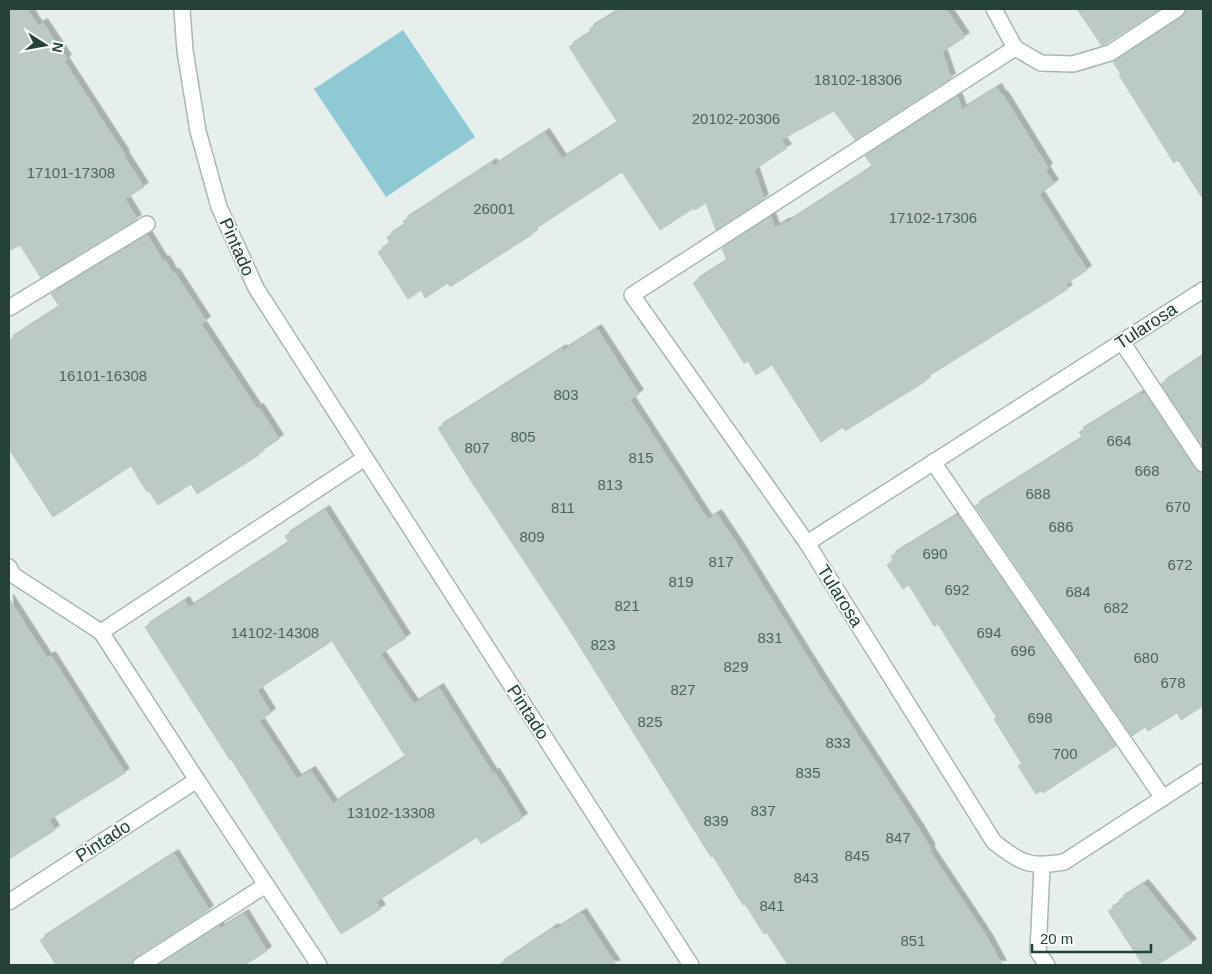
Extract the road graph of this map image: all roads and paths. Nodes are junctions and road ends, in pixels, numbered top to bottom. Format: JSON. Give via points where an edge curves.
{"nodes":[{"id":1,"x":182,"y":9,"type":"edge"},
{"id":2,"x":994,"y":9,"type":"edge"},
{"id":3,"x":1177,"y":9,"type":"edge"},
{"id":4,"x":1015,"y":48,"type":"junction"},
{"id":5,"x":147,"y":224,"type":"dead end"},
{"id":6,"x":1203,"y":290,"type":"edge"},
{"id":7,"x":10,"y":304,"type":"edge"},
{"id":8,"x":1122,"y":342,"type":"junction"},
{"id":9,"x":365,"y":458,"type":"junction"},
{"id":10,"x":933,"y":462,"type":"junction"},
{"id":11,"x":1203,"y":464,"type":"edge"},
{"id":12,"x":807,"y":543,"type":"junction"},
{"id":13,"x":9,"y":567,"type":"edge"},
{"id":14,"x":102,"y":632,"type":"junction"},
{"id":15,"x":1203,"y":772,"type":"edge"},
{"id":16,"x":197,"y":780,"type":"junction"},
{"id":17,"x":1163,"y":798,"type":"junction"},
{"id":18,"x":1042,"y":866,"type":"junction"},
{"id":19,"x":266,"y":885,"type":"junction"},
{"id":20,"x":9,"y":902,"type":"edge"},
{"id":21,"x":141,"y":965,"type":"edge"},
{"id":22,"x":319,"y":965,"type":"edge"},
{"id":23,"x":691,"y":965,"type":"edge"},
{"id":24,"x":1047,"y":965,"type":"edge"}],
"edges":[{"from":1,"to":9,"type":"street","name":"Pintado","via":[[185,51],[198,130],[219,207],[256,288]]},
{"from":2,"to":4,"type":"street"},
{"from":3,"to":4,"type":"street","via":[[1110,53],[1073,64],[1041,63]]},
{"from":4,"to":12,"type":"street","via":[[632,295]]},
{"from":5,"to":7,"type":"street"},
{"from":6,"to":8,"type":"street","name":"Tularosa"},
{"from":8,"to":10,"type":"street","name":"Tularosa"},
{"from":8,"to":11,"type":"street"},
{"from":9,"to":14,"type":"street"},
{"from":9,"to":23,"type":"street","name":"Pintado"},
{"from":10,"to":12,"type":"street","name":"Tularosa"},
{"from":10,"to":17,"type":"street"},
{"from":12,"to":18,"type":"street","name":"Tularosa","via":[[994,842],[1018,860]]},
{"from":13,"to":14,"type":"street","via":[[13,575]]},
{"from":14,"to":16,"type":"street"},
{"from":15,"to":17,"type":"street","name":"Tularosa"},
{"from":16,"to":19,"type":"street"},
{"from":16,"to":20,"type":"street","name":"Pintado"},
{"from":17,"to":18,"type":"street","name":"Tularosa","via":[[1064,862]]},
{"from":18,"to":24,"type":"street","via":[[1038,952]]},
{"from":19,"to":21,"type":"street"},
{"from":19,"to":22,"type":"street"}]}
